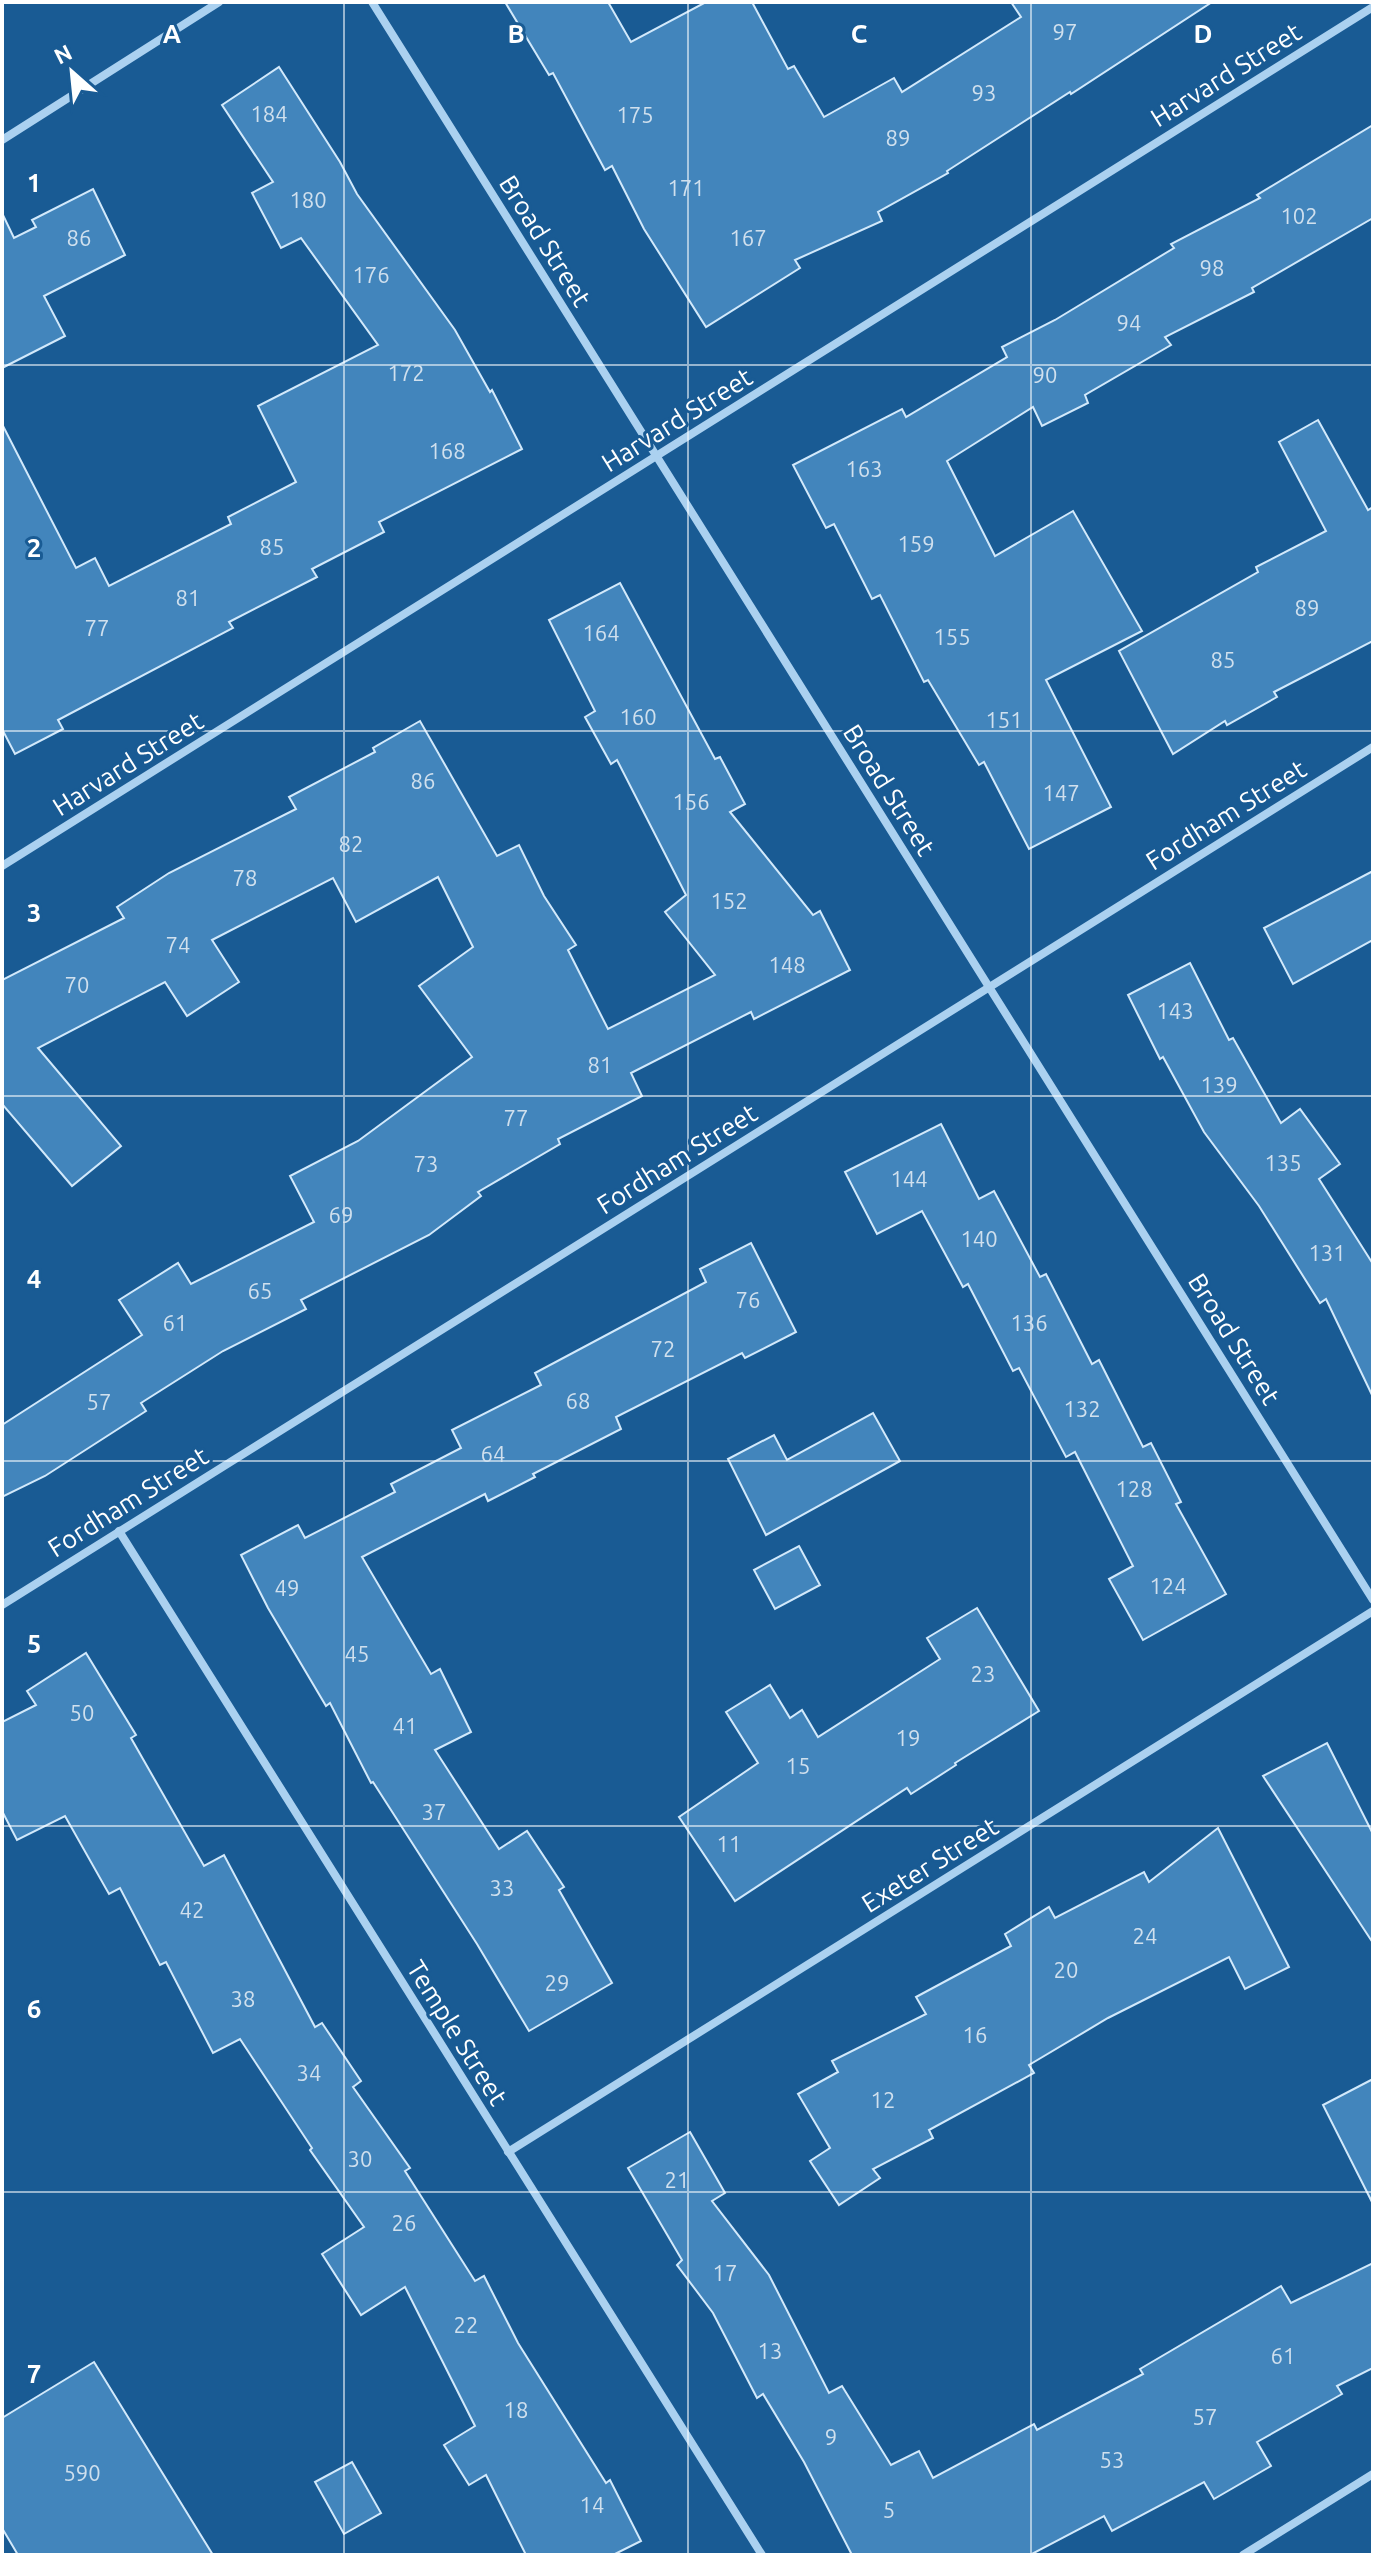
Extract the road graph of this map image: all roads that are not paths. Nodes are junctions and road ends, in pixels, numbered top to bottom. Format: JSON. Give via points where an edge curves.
{"nodes":[{"id":1,"x":219,"y":2,"type":"edge"},
{"id":2,"x":372,"y":2,"type":"edge"},
{"id":3,"x":1373,"y":7,"type":"edge"},
{"id":4,"x":2,"y":140,"type":"edge"},
{"id":5,"x":656,"y":456,"type":"junction"},
{"id":6,"x":1373,"y":747,"type":"edge"},
{"id":7,"x":2,"y":866,"type":"edge"},
{"id":8,"x":989,"y":987,"type":"junction"},
{"id":9,"x":119,"y":1531,"type":"junction"},
{"id":10,"x":1373,"y":1600,"type":"edge"},
{"id":11,"x":2,"y":1605,"type":"edge"},
{"id":12,"x":1373,"y":1611,"type":"edge"},
{"id":13,"x":508,"y":2152,"type":"junction"},
{"id":14,"x":1373,"y":2474,"type":"edge"},
{"id":15,"x":762,"y":2555,"type":"edge"},
{"id":16,"x":1243,"y":2555,"type":"edge"}],
"edges":[{"from":1,"to":4,"type":"street"},
{"from":2,"to":5,"type":"street","name":"Broad Street"},
{"from":3,"to":5,"type":"street","name":"Harvard Street"},
{"from":5,"to":7,"type":"street","name":"Harvard Street"},
{"from":5,"to":8,"type":"street","name":"Broad Street"},
{"from":6,"to":8,"type":"street","name":"Fordham Street"},
{"from":8,"to":9,"type":"street","name":"Fordham Street"},
{"from":8,"to":10,"type":"street","name":"Broad Street"},
{"from":9,"to":11,"type":"street","name":"Fordham Street"},
{"from":9,"to":13,"type":"street","name":"Temple Street"},
{"from":12,"to":13,"type":"street","name":"Exeter Street"},
{"from":13,"to":15,"type":"street","name":"Temple Street"},
{"from":14,"to":16,"type":"street"}]}
